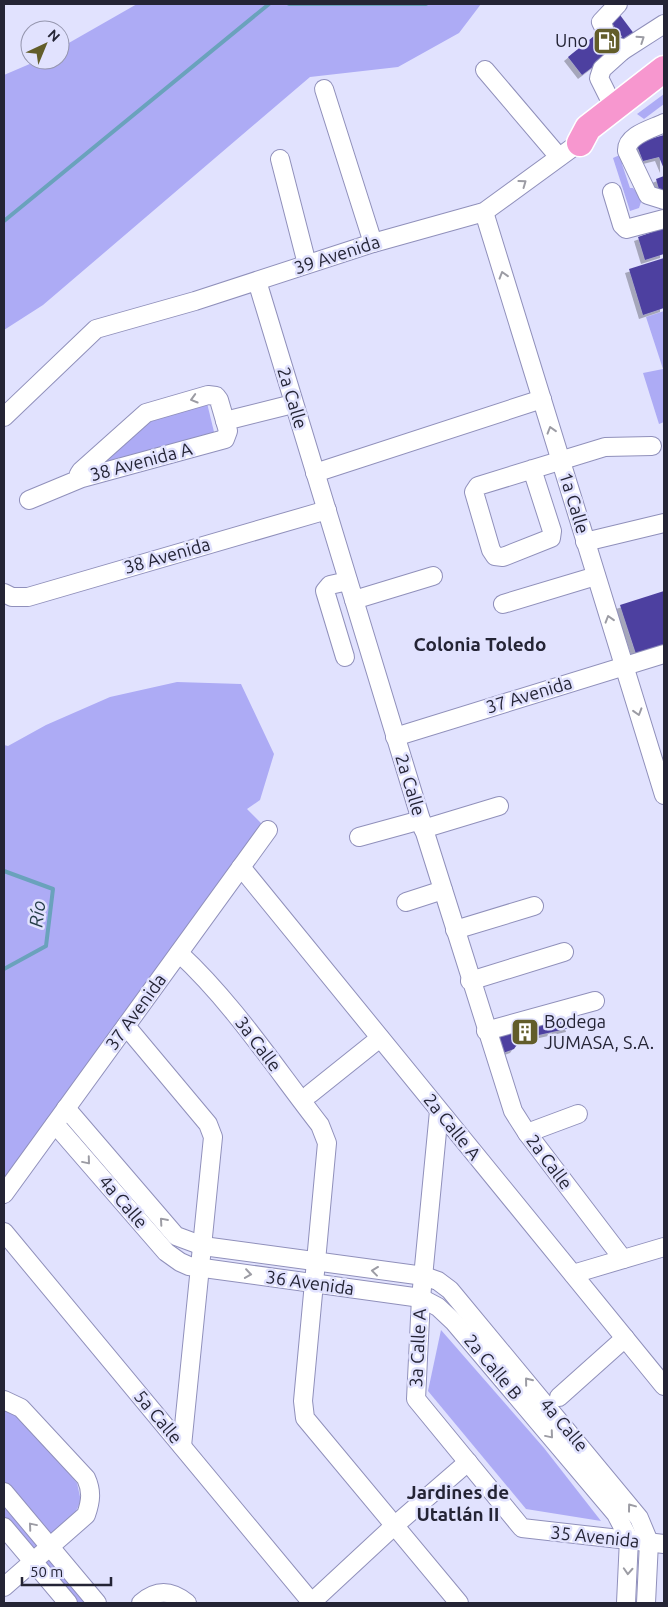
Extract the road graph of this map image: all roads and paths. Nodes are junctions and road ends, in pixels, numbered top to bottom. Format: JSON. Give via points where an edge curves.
{"nodes":[{"id":1,"x":618,"y":4,"type":"edge"},
{"id":2,"x":664,"y":24,"type":"edge"},
{"id":3,"x":604,"y":28,"type":"dead end"},
{"id":4,"x":664,"y":69,"type":"edge"},
{"id":5,"x":485,"y":70,"type":"dead end"},
{"id":6,"x":664,"y":77,"type":"edge"},
{"id":7,"x":324,"y":89,"type":"dead end"},
{"id":8,"x":614,"y":108,"type":"junction"},
{"id":9,"x":664,"y":123,"type":"edge"},
{"id":10,"x":569,"y":150,"type":"junction"},
{"id":11,"x":280,"y":159,"type":"dead end"},
{"id":12,"x":612,"y":192,"type":"dead end"},
{"id":13,"x":664,"y":200,"type":"edge"},
{"id":14,"x":484,"y":212,"type":"junction"},
{"id":15,"x":664,"y":220,"type":"edge"},
{"id":16,"x":373,"y":243,"type":"junction"},
{"id":17,"x":307,"y":264,"type":"junction"},
{"id":18,"x":257,"y":281,"type":"junction"},
{"id":19,"x":542,"y":399,"type":"junction"},
{"id":20,"x":293,"y":404,"type":"junction"},
{"id":21,"x":4,"y":417,"type":"edge"},
{"id":22,"x":225,"y":421,"type":"junction"},
{"id":23,"x":652,"y":446,"type":"dead end"},
{"id":24,"x":560,"y":459,"type":"junction"},
{"id":25,"x":532,"y":469,"type":"junction"},
{"id":26,"x":315,"y":473,"type":"junction"},
{"id":27,"x":82,"y":478,"type":"junction"},
{"id":28,"x":29,"y":500,"type":"dead end"},
{"id":29,"x":327,"y":510,"type":"junction"},
{"id":30,"x":664,"y":523,"type":"edge"},
{"id":31,"x":585,"y":542,"type":"junction"},
{"id":32,"x":433,"y":576,"type":"dead end"},
{"id":33,"x":596,"y":576,"type":"junction"},
{"id":34,"x":348,"y":581,"type":"junction"},
{"id":35,"x":5,"y":594,"type":"edge"},
{"id":36,"x":354,"y":600,"type":"junction"},
{"id":37,"x":503,"y":604,"type":"dead end"},
{"id":38,"x":664,"y":654,"type":"edge"},
{"id":39,"x":346,"y":657,"type":"dead end"},
{"id":40,"x":624,"y":665,"type":"junction"},
{"id":41,"x":395,"y":737,"type":"junction"},
{"id":42,"x":664,"y":795,"type":"edge"},
{"id":43,"x":499,"y":806,"type":"dead end"},
{"id":44,"x":422,"y":825,"type":"junction"},
{"id":45,"x":268,"y":830,"type":"dead end"},
{"id":46,"x":359,"y":837,"type":"dead end"},
{"id":47,"x":241,"y":867,"type":"junction"},
{"id":48,"x":442,"y":890,"type":"junction"},
{"id":49,"x":406,"y":902,"type":"dead end"},
{"id":50,"x":534,"y":906,"type":"dead end"},
{"id":51,"x":455,"y":930,"type":"junction"},
{"id":52,"x":564,"y":952,"type":"dead end"},
{"id":53,"x":179,"y":953,"type":"junction"},
{"id":54,"x":470,"y":981,"type":"junction"},
{"id":55,"x":595,"y":1002,"type":"dead end"},
{"id":56,"x":126,"y":1026,"type":"junction"},
{"id":57,"x":486,"y":1031,"type":"junction"},
{"id":58,"x":380,"y":1038,"type":"junction"},
{"id":59,"x":310,"y":1094,"type":"dead end"},
{"id":60,"x":66,"y":1108,"type":"junction"},
{"id":61,"x":440,"y":1111,"type":"junction"},
{"id":62,"x":578,"y":1114,"type":"dead end"},
{"id":63,"x":55,"y":1124,"type":"junction"},
{"id":64,"x":527,"y":1133,"type":"junction"},
{"id":65,"x":4,"y":1194,"type":"edge"},
{"id":66,"x":4,"y":1232,"type":"edge"},
{"id":67,"x":203,"y":1246,"type":"junction"},
{"id":68,"x":664,"y":1247,"type":"edge"},
{"id":69,"x":623,"y":1259,"type":"junction"},
{"id":70,"x":316,"y":1263,"type":"junction"},
{"id":71,"x":200,"y":1268,"type":"junction"},
{"id":72,"x":573,"y":1274,"type":"junction"},
{"id":73,"x":424,"y":1276,"type":"junction"},
{"id":74,"x":314,"y":1284,"type":"junction"},
{"id":75,"x":421,"y":1298,"type":"junction"},
{"id":76,"x":625,"y":1338,"type":"junction"},
{"id":77,"x":664,"y":1386,"type":"edge"},
{"id":78,"x":4,"y":1400,"type":"edge"},
{"id":79,"x":547,"y":1407,"type":"junction"},
{"id":80,"x":182,"y":1446,"type":"junction"},
{"id":81,"x":468,"y":1462,"type":"junction"},
{"id":82,"x":4,"y":1492,"type":"edge"},
{"id":83,"x":398,"y":1523,"type":"junction"},
{"id":84,"x":4,"y":1527,"type":"edge"},
{"id":85,"x":526,"y":1529,"type":"joint"},
{"id":86,"x":629,"y":1540,"type":"junction"},
{"id":87,"x":657,"y":1543,"type":"edge"},
{"id":88,"x":50,"y":1548,"type":"junction"},
{"id":89,"x":33,"y":1562,"type":"junction"},
{"id":90,"x":4,"y":1587,"type":"edge"},
{"id":91,"x":68,"y":1603,"type":"edge"},
{"id":92,"x":97,"y":1603,"type":"edge"},
{"id":93,"x":141,"y":1603,"type":"edge"},
{"id":94,"x":187,"y":1603,"type":"edge"},
{"id":95,"x":312,"y":1603,"type":"edge"},
{"id":96,"x":459,"y":1603,"type":"edge"},
{"id":97,"x":626,"y":1603,"type":"edge"},
{"id":98,"x":646,"y":1603,"type":"edge"}],
"edges":[{"from":1,"to":3,"type":"street","via":[[602,19]]},
{"from":8,"to":2,"type":"street","one_way":true,"via":[[599,78],[602,69],[621,49]]},
{"from":4,"to":8,"type":"highway"},
{"from":5,"to":10,"type":"street"},
{"from":6,"to":10,"type":"street","name":"39 Avenida"},
{"from":7,"to":16,"type":"street"},
{"from":8,"to":10,"type":"highway","via":[[588,128]]},
{"from":9,"to":13,"type":"street","via":[[630,139],[627,146],[648,195]]},
{"from":14,"to":10,"type":"street","name":"39 Avenida","one_way":true},
{"from":11,"to":17,"type":"street"},
{"from":12,"to":15,"type":"street","via":[[622,225],[626,228]]},
{"from":14,"to":16,"type":"street","name":"39 Avenida"},
{"from":19,"to":14,"type":"street","name":"1a Calle","one_way":true},
{"from":16,"to":17,"type":"street","name":"39 Avenida"},
{"from":17,"to":18,"type":"street","name":"39 Avenida"},
{"from":18,"to":20,"type":"street","name":"2a Calle"},
{"from":18,"to":21,"type":"street","name":"39 Avenida","via":[[96,329]]},
{"from":24,"to":19,"type":"street","name":"1a Calle","one_way":true},
{"from":19,"to":26,"type":"street"},
{"from":20,"to":22,"type":"street"},
{"from":20,"to":26,"type":"street","name":"2a Calle"},
{"from":22,"to":27,"type":"street","name":"38 Avenida A","via":[[228,434],[225,438]]},
{"from":22,"to":27,"type":"street","name":"38 Avenida A","one_way":true,"via":[[219,400],[212,395],[146,413],[81,471]]},
{"from":23,"to":24,"type":"street","via":[[605,447]]},
{"from":24,"to":25,"type":"street"},
{"from":24,"to":31,"type":"street","name":"1a Calle"},
{"from":25,"to":25,"type":"street","via":[[482,484],[474,492],[495,556],[503,557],[551,538],[552,531]]},
{"from":26,"to":29,"type":"street","name":"2a Calle"},
{"from":27,"to":28,"type":"street"},
{"from":29,"to":34,"type":"street","name":"2a Calle"},
{"from":29,"to":35,"type":"street","name":"38 Avenida","via":[[28,596],[18,598]]},
{"from":30,"to":31,"type":"street"},
{"from":31,"to":33,"type":"street","name":"1a Calle"},
{"from":32,"to":36,"type":"street"},
{"from":33,"to":37,"type":"street"},
{"from":40,"to":33,"type":"street","name":"1a Calle","one_way":true},
{"from":34,"to":36,"type":"street","name":"2a Calle"},
{"from":34,"to":39,"type":"street","via":[[330,585],[325,590]]},
{"from":36,"to":41,"type":"street","name":"2a Calle"},
{"from":38,"to":40,"type":"street","name":"37 Avenida"},
{"from":40,"to":41,"type":"street","name":"37 Avenida"},
{"from":40,"to":42,"type":"street","name":"1a Calle","one_way":true},
{"from":41,"to":44,"type":"street","name":"2a Calle"},
{"from":43,"to":44,"type":"street"},
{"from":44,"to":46,"type":"street"},
{"from":44,"to":48,"type":"street","name":"2a Calle"},
{"from":45,"to":47,"type":"street","name":"37 Avenida"},
{"from":47,"to":53,"type":"street","name":"37 Avenida"},
{"from":47,"to":58,"type":"street","name":"2a Calle A"},
{"from":48,"to":49,"type":"street"},
{"from":48,"to":51,"type":"street","name":"2a Calle"},
{"from":50,"to":51,"type":"street"},
{"from":51,"to":54,"type":"street","name":"2a Calle"},
{"from":52,"to":54,"type":"street"},
{"from":53,"to":56,"type":"street","name":"37 Avenida"},
{"from":53,"to":70,"type":"street","name":"3a Calle","via":[[232,1009],[320,1125],[327,1143]]},
{"from":54,"to":57,"type":"street","name":"2a Calle"},
{"from":55,"to":57,"type":"street"},
{"from":56,"to":60,"type":"street","name":"37 Avenida"},
{"from":56,"to":67,"type":"street","via":[[208,1124],[213,1137]]},
{"from":57,"to":64,"type":"street","name":"2a Calle","via":[[513,1111]]},
{"from":58,"to":59,"type":"street"},
{"from":58,"to":61,"type":"street","name":"2a Calle A"},
{"from":60,"to":63,"type":"street","name":"37 Avenida"},
{"from":67,"to":60,"type":"street","name":"4a Calle","one_way":true,"via":[[176,1236]]},
{"from":61,"to":72,"type":"street","name":"2a Calle A"},
{"from":61,"to":73,"type":"street","name":"3a Calle A"},
{"from":62,"to":64,"type":"street"},
{"from":63,"to":65,"type":"street","name":"37 Avenida"},
{"from":63,"to":71,"type":"street","name":"4a Calle","one_way":true,"via":[[166,1252],[180,1262]]},
{"from":64,"to":69,"type":"street","name":"2a Calle"},
{"from":66,"to":80,"type":"street","name":"5a Calle"},
{"from":67,"to":70,"type":"street","name":"36 Avenida"},
{"from":67,"to":71,"type":"street"},
{"from":68,"to":69,"type":"street"},
{"from":69,"to":72,"type":"street"},
{"from":73,"to":70,"type":"street","name":"36 Avenida","one_way":true},
{"from":70,"to":74,"type":"street"},
{"from":71,"to":74,"type":"street","name":"36 Avenida","one_way":true},
{"from":71,"to":80,"type":"street"},
{"from":72,"to":76,"type":"street","name":"2a Calle A"},
{"from":73,"to":75,"type":"street","name":"3a Calle A"},
{"from":79,"to":73,"type":"street","name":"4a Calle","one_way":true,"via":[[461,1300],[438,1281]]},
{"from":74,"to":75,"type":"street","name":"36 Avenida"},
{"from":74,"to":83,"type":"street","via":[[303,1401],[305,1418]]},
{"from":75,"to":79,"type":"street","name":"2a Calle B","via":[[438,1307]]},
{"from":75,"to":81,"type":"street","name":"3a Calle A","via":[[416,1399]]},
{"from":76,"to":77,"type":"street","name":"2a Calle A"},
{"from":76,"to":79,"type":"street"},
{"from":78,"to":88,"type":"street","via":[[21,1408],[86,1478],[91,1488],[91,1503],[86,1515]]},
{"from":79,"to":86,"type":"street","name":"2a Calle B","one_way":true,"via":[[616,1514]]},
{"from":87,"to":79,"type":"street","name":"4a Calle","one_way":true,"via":[[633,1508]]},
{"from":80,"to":95,"type":"street","name":"5a Calle"},
{"from":81,"to":83,"type":"street"},
{"from":81,"to":85,"type":"street","name":"3a Calle A"},
{"from":88,"to":82,"type":"street","one_way":true},
{"from":83,"to":95,"type":"street"},
{"from":83,"to":96,"type":"street"},
{"from":84,"to":89,"type":"street"},
{"from":85,"to":86,"type":"street","name":"35 Avenida"},
{"from":86,"to":87,"type":"street","name":"35 Avenida"},
{"from":86,"to":97,"type":"street","one_way":true},
{"from":87,"to":98,"type":"street","name":"4a Calle"},
{"from":88,"to":89,"type":"street"},
{"from":88,"to":92,"type":"street"},
{"from":89,"to":90,"type":"street"},
{"from":89,"to":91,"type":"street"},
{"from":93,"to":94,"type":"street","via":[[151,1595],[164,1592]]}]}
